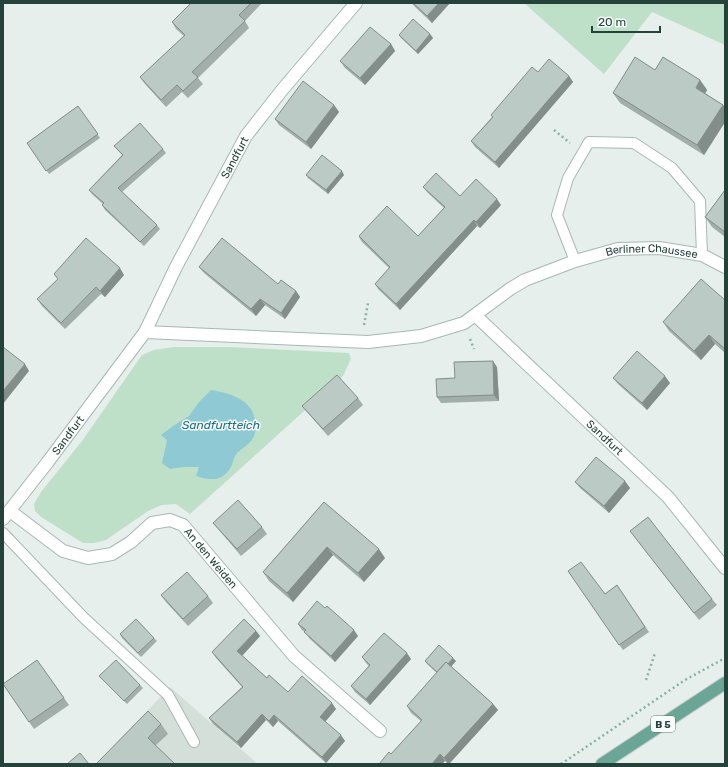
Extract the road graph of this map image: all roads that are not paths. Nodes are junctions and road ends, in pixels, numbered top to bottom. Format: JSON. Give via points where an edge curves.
{"nodes":[{"id":1,"x":356,"y":3,"type":"edge"},
{"id":2,"x":702,"y":255,"type":"junction"},
{"id":3,"x":575,"y":260,"type":"junction"},
{"id":4,"x":725,"y":267,"type":"edge"},
{"id":5,"x":476,"y":316,"type":"junction"},
{"id":6,"x":146,"y":332,"type":"junction"},
{"id":7,"x":6,"y":515,"type":"edge"},
{"id":8,"x":3,"y":533,"type":"edge"},
{"id":9,"x":725,"y":568,"type":"edge"},
{"id":10,"x":725,"y":683,"type":"edge"},
{"id":11,"x":380,"y":731,"type":"dead end"},
{"id":12,"x":194,"y":742,"type":"dead end"},
{"id":13,"x":602,"y":764,"type":"edge"}],
"edges":[{"from":1,"to":6,"type":"street","name":"Sandfurt","via":[[246,136],[176,268]]},
{"from":2,"to":3,"type":"street","name":"Berliner Chaussee","via":[[659,248],[618,250]]},
{"from":2,"to":3,"type":"lane","via":[[700,201],[672,168],[634,143],[589,142],[568,178],[557,215]]},
{"from":2,"to":4,"type":"street","name":"Berliner Chaussee"},
{"from":3,"to":5,"type":"street","via":[[525,280]]},
{"from":5,"to":6,"type":"street","via":[[464,323],[420,336],[368,342]]},
{"from":5,"to":9,"type":"street","name":"Sandfurt","via":[[668,497]]},
{"from":6,"to":7,"type":"street","name":"Sandfurt"},
{"from":7,"to":11,"type":"street","name":"An den Weiden","via":[[63,551],[88,558],[112,554],[131,542],[152,523],[170,520],[183,525],[294,656]]},
{"from":8,"to":12,"type":"lane","via":[[84,618],[168,695]]},
{"from":10,"to":13,"type":"main road","number":"B 5"}]}
